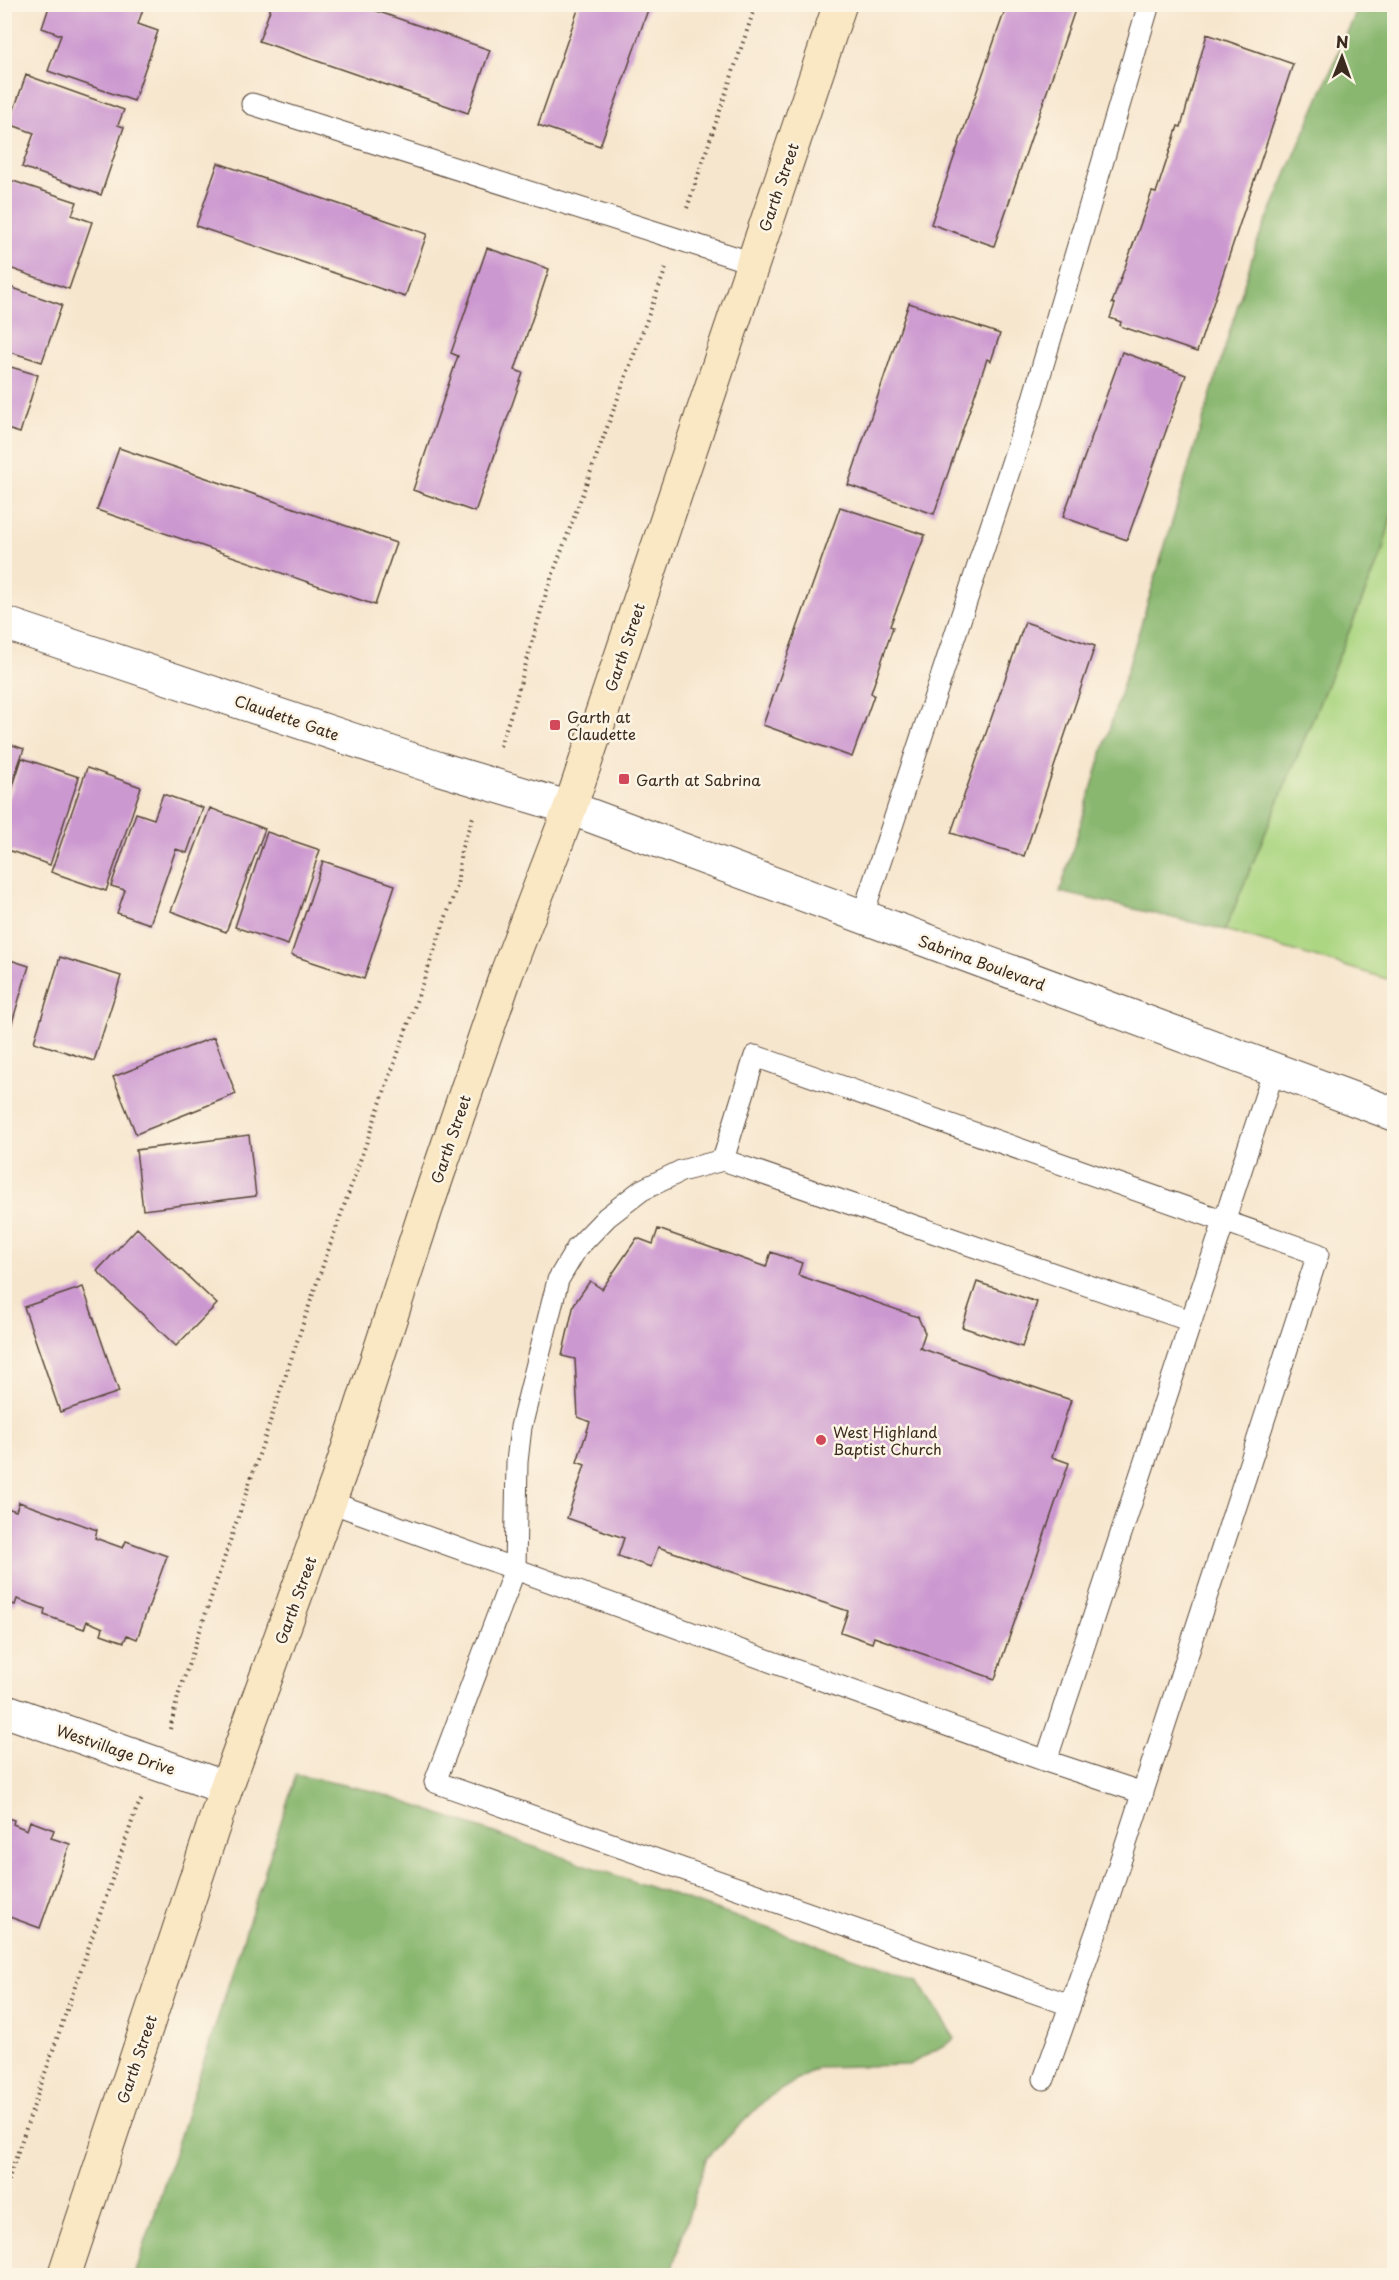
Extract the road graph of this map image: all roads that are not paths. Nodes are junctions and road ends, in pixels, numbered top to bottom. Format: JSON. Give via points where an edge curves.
{"nodes":[{"id":1,"x":840,"y":4,"type":"edge"},
{"id":2,"x":1149,"y":4,"type":"edge"},
{"id":3,"x":252,"y":104,"type":"dead end"},
{"id":4,"x":753,"y":263,"type":"junction"},
{"id":5,"x":4,"y":623,"type":"edge"},
{"id":6,"x":570,"y":808,"type":"junction"},
{"id":7,"x":862,"y":917,"type":"junction"},
{"id":8,"x":1274,"y":1070,"type":"junction"},
{"id":9,"x":1395,"y":1114,"type":"edge"},
{"id":10,"x":723,"y":1160,"type":"junction"},
{"id":11,"x":1224,"y":1221,"type":"junction"},
{"id":12,"x":1191,"y":1321,"type":"junction"},
{"id":13,"x":330,"y":1502,"type":"junction"},
{"id":14,"x":515,"y":1569,"type":"junction"},
{"id":15,"x":4,"y":1710,"type":"edge"},
{"id":16,"x":1046,"y":1761,"type":"junction"},
{"id":17,"x":226,"y":1788,"type":"junction"},
{"id":18,"x":1143,"y":1793,"type":"junction"},
{"id":19,"x":1070,"y":2005,"type":"junction"},
{"id":20,"x":1044,"y":2079,"type":"dead end"},
{"id":21,"x":64,"y":2276,"type":"edge"}],
"edges":[{"from":1,"to":4,"type":"main road","name":"Garth Street"},
{"from":2,"to":7,"type":"lane","via":[[1032,402]]},
{"from":3,"to":4,"type":"lane"},
{"from":4,"to":6,"type":"main road","name":"Garth Street"},
{"from":5,"to":6,"type":"street","name":"Claudette Gate"},
{"from":6,"to":7,"type":"street","name":"Sabrina Boulevard"},
{"from":6,"to":13,"type":"main road","name":"Garth Street","via":[[506,975]]},
{"from":7,"to":8,"type":"street","name":"Sabrina Boulevard"},
{"from":8,"to":9,"type":"street","name":"Sabrina Boulevard"},
{"from":8,"to":11,"type":"lane"},
{"from":10,"to":11,"type":"lane","via":[[755,1056]]},
{"from":10,"to":12,"type":"lane"},
{"from":10,"to":14,"type":"lane","via":[[681,1171],[642,1190],[607,1216],[577,1248],[558,1280],[521,1427]]},
{"from":11,"to":12,"type":"lane"},
{"from":11,"to":18,"type":"lane","via":[[1318,1254]]},
{"from":12,"to":16,"type":"lane"},
{"from":13,"to":14,"type":"lane"},
{"from":13,"to":17,"type":"main road","name":"Garth Street"},
{"from":14,"to":16,"type":"lane"},
{"from":14,"to":19,"type":"lane","via":[[435,1782]]},
{"from":15,"to":17,"type":"street","name":"Westvillage Drive"},
{"from":16,"to":18,"type":"lane"},
{"from":17,"to":21,"type":"main road","name":"Garth Street"},
{"from":18,"to":19,"type":"lane"},
{"from":19,"to":20,"type":"lane"}]}
